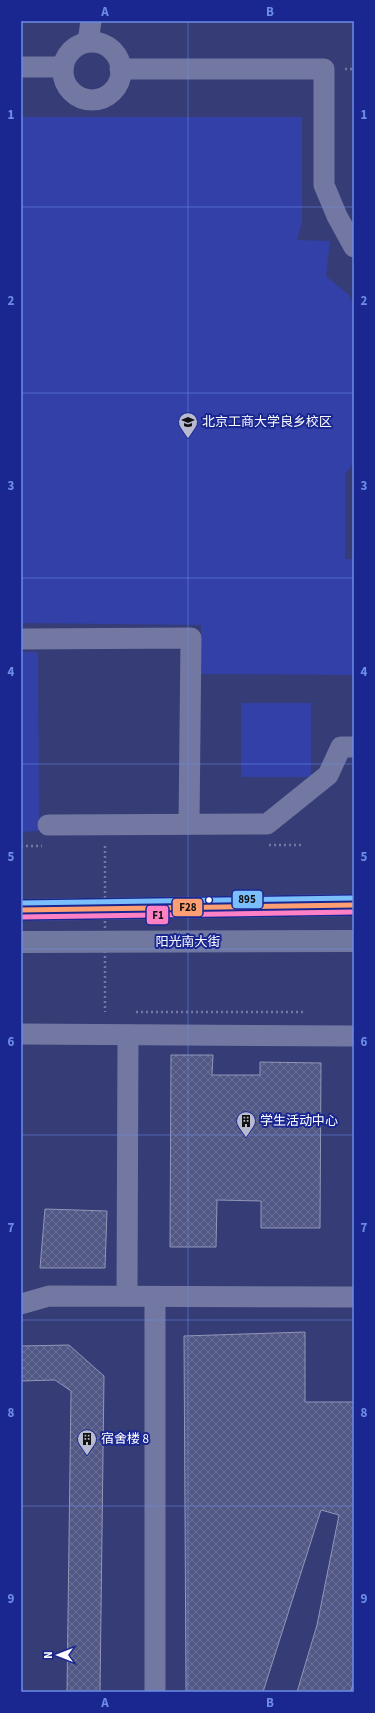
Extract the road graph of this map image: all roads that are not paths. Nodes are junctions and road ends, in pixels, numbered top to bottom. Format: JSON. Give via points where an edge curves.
{"nodes":[{"id":1,"x":91,"y":21,"type":"edge"},
{"id":2,"x":88,"y":42,"type":"junction"},
{"id":3,"x":21,"y":67,"type":"edge"},
{"id":4,"x":64,"y":67,"type":"junction"},
{"id":5,"x":120,"y":69,"type":"junction"},
{"id":6,"x":354,"y":247,"type":"edge"},
{"id":7,"x":21,"y":639,"type":"edge"},
{"id":8,"x":354,"y":747,"type":"edge"},
{"id":9,"x":189,"y":824,"type":"junction"},
{"id":10,"x":48,"y":825,"type":"dead end"},
{"id":11,"x":354,"y":905,"type":"edge"},
{"id":12,"x":21,"y":910,"type":"edge"},
{"id":13,"x":354,"y":941,"type":"edge"},
{"id":14,"x":21,"y":942,"type":"edge"},
{"id":15,"x":21,"y":1034,"type":"edge"},
{"id":16,"x":128,"y":1035,"type":"junction"},
{"id":17,"x":354,"y":1036,"type":"edge"},
{"id":18,"x":127,"y":1296,"type":"junction"},
{"id":19,"x":154,"y":1297,"type":"junction"},
{"id":20,"x":354,"y":1297,"type":"edge"},
{"id":21,"x":21,"y":1304,"type":"edge"},
{"id":22,"x":155,"y":1692,"type":"edge"}],
"edges":[{"from":1,"to":2,"type":"street"},
{"from":2,"to":4,"type":"street","via":[[71,50]]},
{"from":2,"to":5,"type":"street","via":[[98,42],[110,49],[118,60]]},
{"from":3,"to":4,"type":"street"},
{"from":4,"to":5,"type":"street","via":[[64,77],[73,93],[91,99],[104,96],[116,87]]},
{"from":5,"to":6,"type":"street","via":[[324,70],[324,185]]},
{"from":7,"to":9,"type":"street","via":[[191,638]]},
{"from":8,"to":9,"type":"street","via":[[341,747],[328,775],[267,824]]},
{"from":9,"to":10,"type":"street"},
{"from":11,"to":12,"type":"main road"},
{"from":13,"to":14,"type":"main road","name":"阳光南大街"},
{"from":15,"to":16,"type":"street"},
{"from":16,"to":17,"type":"street"},
{"from":16,"to":18,"type":"street"},
{"from":18,"to":19,"type":"street"},
{"from":18,"to":21,"type":"street","via":[[49,1296]]},
{"from":19,"to":20,"type":"street"},
{"from":19,"to":22,"type":"street"}]}
